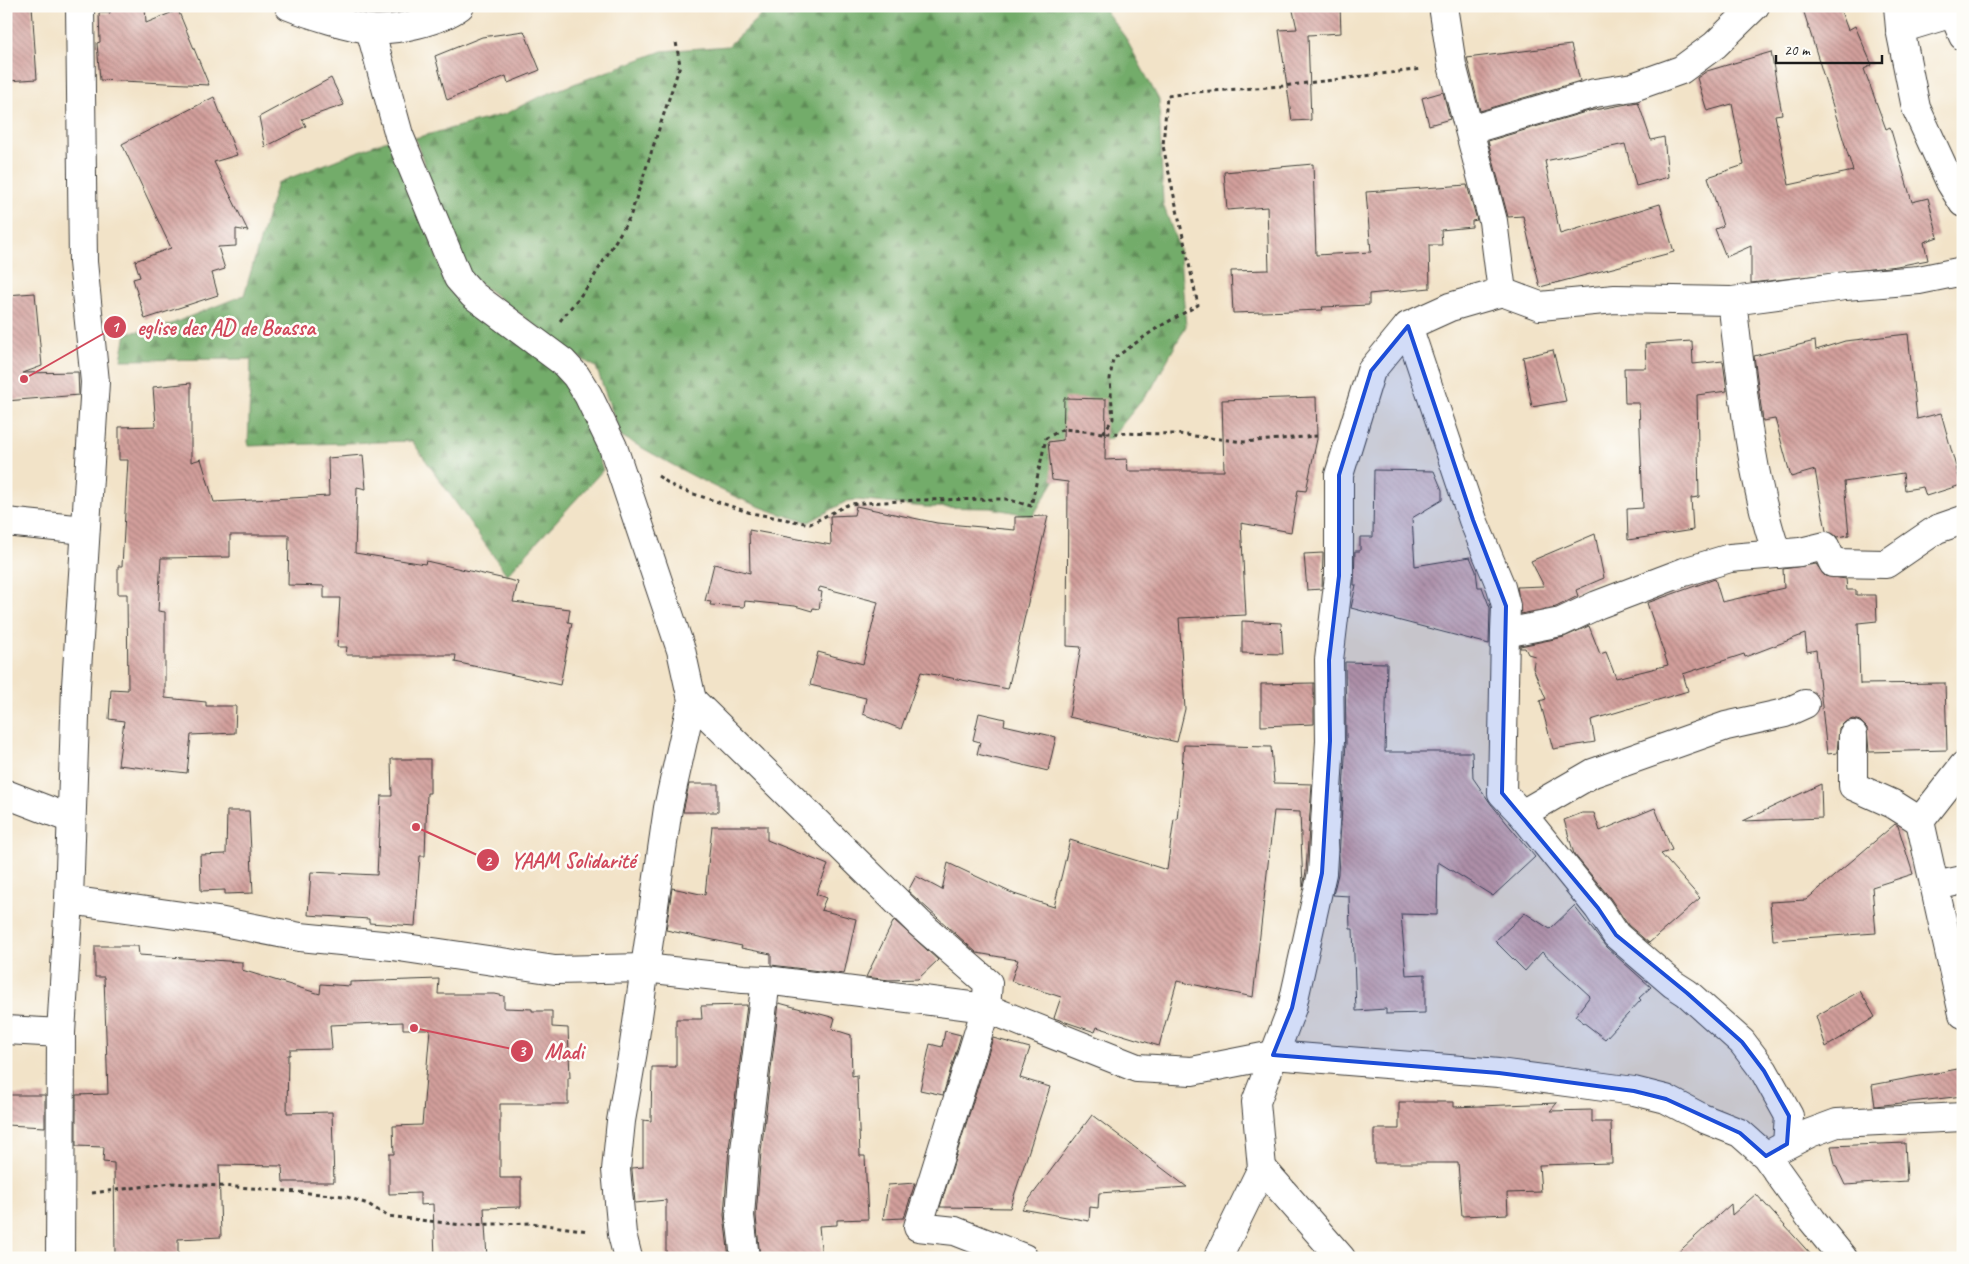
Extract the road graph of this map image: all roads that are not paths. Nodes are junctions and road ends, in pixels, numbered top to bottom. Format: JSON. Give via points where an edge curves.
{"nodes":[{"id":1,"x":80,"y":6,"type":"edge"},
{"id":2,"x":289,"y":6,"type":"edge"},
{"id":3,"x":460,"y":6,"type":"edge"},
{"id":4,"x":1443,"y":6,"type":"edge"},
{"id":5,"x":1755,"y":6,"type":"edge"},
{"id":6,"x":1899,"y":18,"type":"edge"},
{"id":7,"x":1960,"y":19,"type":"edge"},
{"id":8,"x":370,"y":29,"type":"junction"},
{"id":9,"x":1470,"y":130,"type":"junction"},
{"id":10,"x":1963,"y":203,"type":"edge"},
{"id":11,"x":1963,"y":270,"type":"edge"},
{"id":12,"x":1502,"y":292,"type":"junction"},
{"id":13,"x":1732,"y":301,"type":"junction"},
{"id":14,"x":1408,"y":326,"type":"junction"},
{"id":15,"x":1963,"y":520,"type":"edge"},
{"id":16,"x":6,"y":522,"type":"edge"},
{"id":17,"x":85,"y":530,"type":"junction"},
{"id":18,"x":1777,"y":554,"type":"junction"},
{"id":19,"x":1505,"y":633,"type":"junction"},
{"id":20,"x":692,"y":700,"type":"junction"},
{"id":21,"x":1805,"y":704,"type":"dead end"},
{"id":22,"x":1853,"y":735,"type":"dead end"},
{"id":23,"x":1963,"y":766,"type":"edge"},
{"id":24,"x":6,"y":794,"type":"edge"},
{"id":25,"x":1522,"y":814,"type":"junction"},
{"id":26,"x":71,"y":819,"type":"junction"},
{"id":27,"x":1920,"y":821,"type":"junction"},
{"id":28,"x":1963,"y":880,"type":"edge"},
{"id":29,"x":1935,"y":886,"type":"junction"},
{"id":30,"x":70,"y":900,"type":"junction"},
{"id":31,"x":645,"y":968,"type":"junction"},
{"id":32,"x":766,"y":980,"type":"junction"},
{"id":33,"x":986,"y":1008,"type":"junction"},
{"id":34,"x":1963,"y":1014,"type":"edge"},
{"id":35,"x":6,"y":1030,"type":"edge"},
{"id":36,"x":61,"y":1033,"type":"junction"},
{"id":37,"x":1273,"y":1054,"type":"junction"},
{"id":38,"x":1963,"y":1117,"type":"edge"},
{"id":39,"x":1776,"y":1150,"type":"junction"},
{"id":40,"x":1262,"y":1168,"type":"junction"},
{"id":41,"x":625,"y":1246,"type":"edge"},
{"id":42,"x":979,"y":1249,"type":"edge"},
{"id":43,"x":60,"y":1258,"type":"edge"},
{"id":44,"x":745,"y":1258,"type":"edge"},
{"id":45,"x":1024,"y":1258,"type":"edge"},
{"id":46,"x":1218,"y":1258,"type":"edge"},
{"id":47,"x":1341,"y":1258,"type":"edge"},
{"id":48,"x":1843,"y":1258,"type":"edge"}],
"edges":[{"from":1,"to":17,"type":"street","via":[[82,262],[95,382]]},
{"from":2,"to":8,"type":"street"},
{"from":3,"to":8,"type":"street","via":[[426,21],[398,28]]},
{"from":4,"to":9,"type":"street","via":[[1452,65]]},
{"from":5,"to":9,"type":"street","via":[[1715,45],[1681,70],[1633,87],[1595,93]]},
{"from":6,"to":7,"type":"street"},
{"from":6,"to":10,"type":"street","via":[[1916,108]]},
{"from":8,"to":20,"type":"street","via":[[399,135],[458,278],[473,295],[563,362],[576,376],[614,447],[681,650]]},
{"from":9,"to":12,"type":"street","via":[[1493,221]]},
{"from":11,"to":13,"type":"street","via":[[1919,280]]},
{"from":12,"to":13,"type":"street","via":[[1540,306],[1615,299]]},
{"from":12,"to":14,"type":"street","via":[[1450,307]]},
{"from":13,"to":18,"type":"street","via":[[1747,418],[1768,530]]},
{"from":14,"to":19,"type":"street","via":[[1472,520],[1501,587],[1506,606]]},
{"from":14,"to":37,"type":"street","via":[[1371,371],[1339,475],[1339,576],[1329,660],[1330,740],[1322,873],[1292,1008]]},
{"from":15,"to":18,"type":"street","via":[[1937,529],[1886,564],[1833,563],[1825,546]]},
{"from":16,"to":17,"type":"street"},
{"from":17,"to":26,"type":"street"},
{"from":18,"to":19,"type":"street","via":[[1730,558],[1606,602],[1561,622]]},
{"from":19,"to":25,"type":"street","via":[[1502,793]]},
{"from":20,"to":31,"type":"street","via":[[668,808]]},
{"from":20,"to":33,"type":"street","via":[[908,913],[988,983]]},
{"from":21,"to":25,"type":"street","via":[[1785,713],[1726,726],[1593,773]]},
{"from":22,"to":27,"type":"street","via":[[1853,786],[1893,804]]},
{"from":23,"to":27,"type":"street"},
{"from":24,"to":26,"type":"street"},
{"from":25,"to":39,"type":"street","via":[[1616,935],[1687,993],[1747,1049],[1764,1071],[1790,1116]]},
{"from":26,"to":30,"type":"street"},
{"from":27,"to":29,"type":"street"},
{"from":28,"to":29,"type":"street"},
{"from":29,"to":34,"type":"street"},
{"from":30,"to":31,"type":"street","via":[[218,921],[300,937],[392,946],[555,970]]},
{"from":30,"to":36,"type":"street"},
{"from":31,"to":32,"type":"street"},
{"from":31,"to":41,"type":"street","via":[[620,1121],[616,1170]]},
{"from":32,"to":33,"type":"street"},
{"from":32,"to":44,"type":"street","via":[[744,1159],[740,1216]]},
{"from":33,"to":37,"type":"street","via":[[1137,1068],[1192,1071]]},
{"from":33,"to":42,"type":"street","via":[[918,1227],[955,1231]]},
{"from":35,"to":36,"type":"street"},
{"from":36,"to":43,"type":"street"},
{"from":37,"to":39,"type":"street","via":[[1499,1073],[1634,1091],[1666,1099]]},
{"from":37,"to":40,"type":"street","via":[[1256,1102]]},
{"from":38,"to":39,"type":"street","via":[[1837,1123]]},
{"from":39,"to":48,"type":"street","via":[[1812,1220]]},
{"from":40,"to":46,"type":"street"},
{"from":40,"to":47,"type":"street"},
{"from":42,"to":45,"type":"street"}]}
